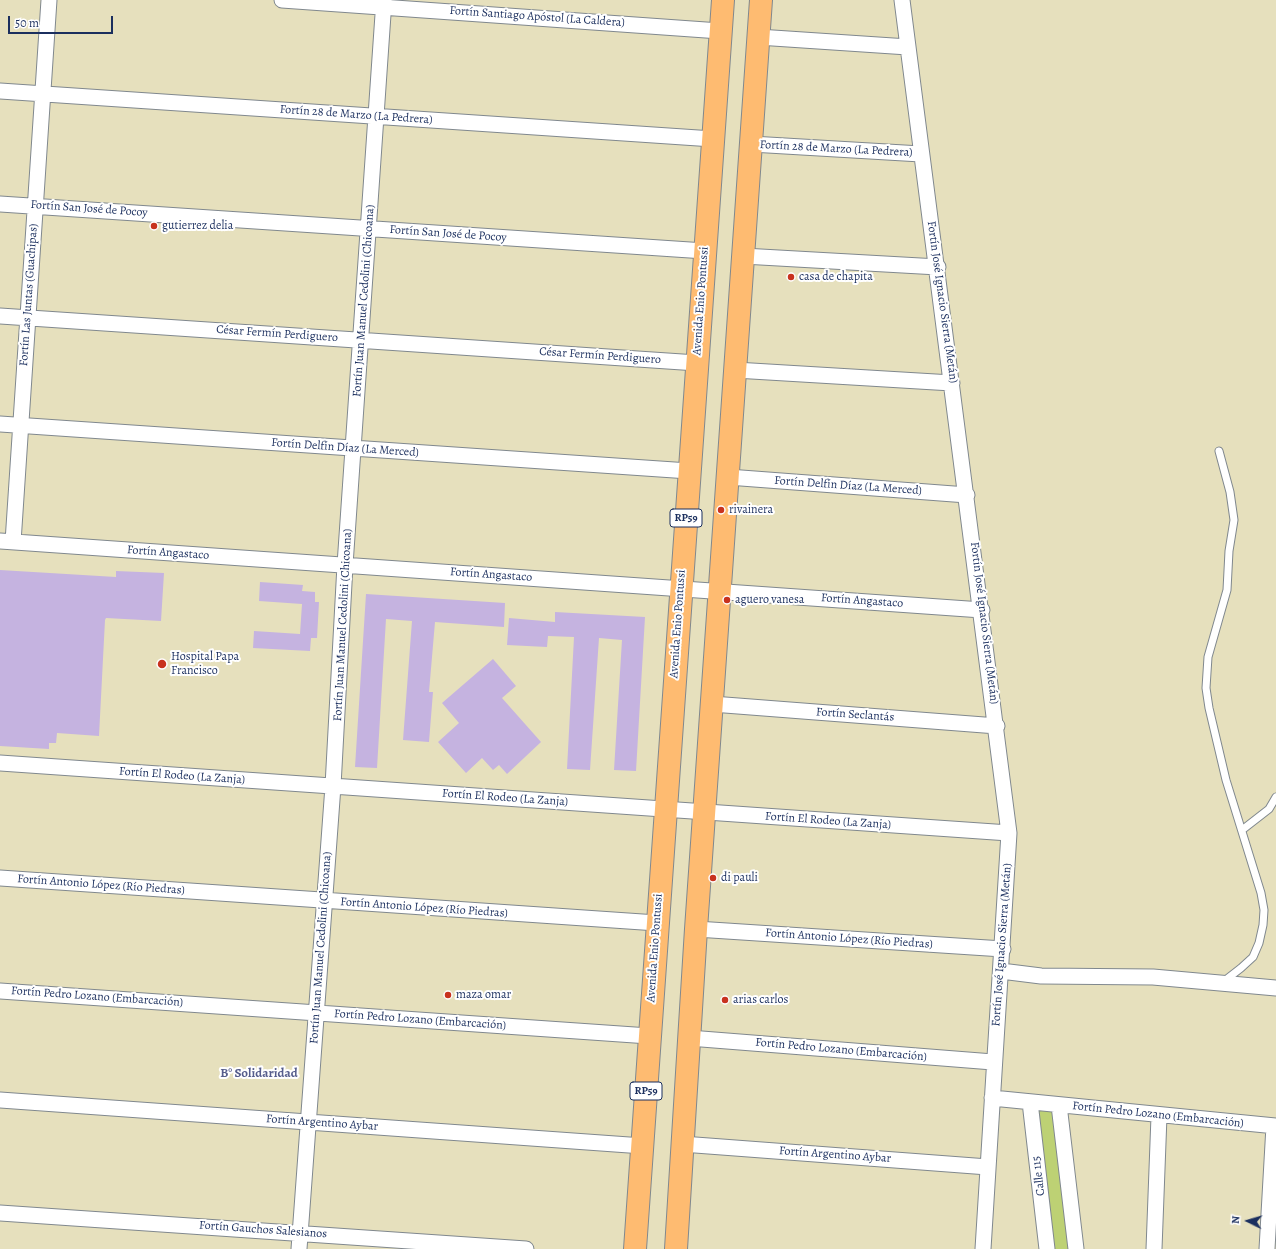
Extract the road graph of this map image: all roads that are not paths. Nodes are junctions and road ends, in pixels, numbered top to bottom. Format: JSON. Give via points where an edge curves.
{"nodes":[{"id":1,"x":49,"y":0,"type":"edge"},
{"id":2,"x":282,"y":0,"type":"edge"},
{"id":3,"x":723,"y":0,"type":"edge"},
{"id":4,"x":761,"y":0,"type":"edge"},
{"id":5,"x":902,"y":0,"type":"edge"},
{"id":6,"x":384,"y":3,"type":"edge"},
{"id":7,"x":720,"y":31,"type":"junction"},
{"id":8,"x":758,"y":37,"type":"junction"},
{"id":9,"x":908,"y":47,"type":"junction"},
{"id":10,"x":0,"y":91,"type":"edge"},
{"id":11,"x":43,"y":94,"type":"junction"},
{"id":12,"x":377,"y":116,"type":"junction"},
{"id":13,"x":713,"y":140,"type":"junction"},
{"id":14,"x":751,"y":144,"type":"junction"},
{"id":15,"x":921,"y":154,"type":"junction"},
{"id":16,"x":0,"y":204,"type":"edge"},
{"id":17,"x":36,"y":206,"type":"junction"},
{"id":18,"x":369,"y":228,"type":"junction"},
{"id":19,"x":705,"y":251,"type":"junction"},
{"id":20,"x":743,"y":256,"type":"junction"},
{"id":21,"x":938,"y":267,"type":"junction"},
{"id":22,"x":0,"y":316,"type":"edge"},
{"id":23,"x":27,"y":317,"type":"junction"},
{"id":24,"x":362,"y":340,"type":"junction"},
{"id":25,"x":697,"y":363,"type":"junction"},
{"id":26,"x":735,"y":370,"type":"junction"},
{"id":27,"x":952,"y":384,"type":"junction"},
{"id":28,"x":0,"y":424,"type":"edge"},
{"id":29,"x":20,"y":425,"type":"junction"},
{"id":30,"x":354,"y":448,"type":"junction"},
{"id":31,"x":1219,"y":451,"type":"dead end"},
{"id":32,"x":689,"y":471,"type":"junction"},
{"id":33,"x":728,"y":477,"type":"junction"},
{"id":34,"x":967,"y":495,"type":"junction"},
{"id":35,"x":6,"y":541,"type":"edge"},
{"id":36,"x":345,"y":565,"type":"junction"},
{"id":37,"x":681,"y":588,"type":"junction"},
{"id":38,"x":720,"y":592,"type":"junction"},
{"id":39,"x":982,"y":610,"type":"junction"},
{"id":40,"x":712,"y":704,"type":"junction"},
{"id":41,"x":997,"y":726,"type":"junction"},
{"id":42,"x":0,"y":763,"type":"edge"},
{"id":43,"x":333,"y":786,"type":"junction"},
{"id":44,"x":1276,"y":797,"type":"edge"},
{"id":45,"x":665,"y":810,"type":"junction"},
{"id":46,"x":704,"y":812,"type":"junction"},
{"id":47,"x":1242,"y":830,"type":"junction"},
{"id":48,"x":1010,"y":833,"type":"junction"},
{"id":49,"x":0,"y":878,"type":"edge"},
{"id":50,"x":324,"y":901,"type":"junction"},
{"id":51,"x":657,"y":923,"type":"junction"},
{"id":52,"x":696,"y":929,"type":"junction"},
{"id":53,"x":1003,"y":949,"type":"junction"},
{"id":54,"x":1001,"y":971,"type":"junction"},
{"id":55,"x":1220,"y":984,"type":"junction"},
{"id":56,"x":1276,"y":988,"type":"edge"},
{"id":57,"x":0,"y":991,"type":"edge"},
{"id":58,"x":316,"y":1012,"type":"junction"},
{"id":59,"x":649,"y":1036,"type":"junction"},
{"id":60,"x":689,"y":1038,"type":"junction"},
{"id":61,"x":993,"y":1062,"type":"junction"},
{"id":62,"x":992,"y":1098,"type":"junction"},
{"id":63,"x":0,"y":1100,"type":"edge"},
{"id":64,"x":1030,"y":1102,"type":"junction"},
{"id":65,"x":1059,"y":1105,"type":"junction"},
{"id":66,"x":1159,"y":1116,"type":"junction"},
{"id":67,"x":308,"y":1122,"type":"junction"},
{"id":68,"x":1275,"y":1126,"type":"edge"},
{"id":69,"x":682,"y":1144,"type":"junction"},
{"id":70,"x":643,"y":1146,"type":"junction"},
{"id":71,"x":988,"y":1167,"type":"junction"},
{"id":72,"x":0,"y":1213,"type":"edge"},
{"id":73,"x":300,"y":1233,"type":"junction"},
{"id":74,"x":299,"y":1249,"type":"edge"},
{"id":75,"x":526,"y":1249,"type":"edge"},
{"id":76,"x":635,"y":1249,"type":"edge"},
{"id":77,"x":676,"y":1249,"type":"edge"},
{"id":78,"x":983,"y":1249,"type":"edge"},
{"id":79,"x":1047,"y":1249,"type":"edge"},
{"id":80,"x":1076,"y":1249,"type":"edge"},
{"id":81,"x":1154,"y":1249,"type":"edge"},
{"id":82,"x":1267,"y":1249,"type":"edge"}],
"edges":[{"from":1,"to":11,"type":"street","name":"Fortín Las Juntas (Guachipas)"},
{"from":2,"to":6,"type":"street","name":"Fortín Santiago Apóstol (La Caldera)"},
{"from":3,"to":7,"type":"main road","name":"Avenida Enio Pontussi","number":"RP59"},
{"from":4,"to":8,"type":"main road"},
{"from":5,"to":9,"type":"street","name":"Fortín José Ignacio Sierra (Metán)"},
{"from":6,"to":7,"type":"street","name":"Fortín Santiago Apóstol (La Caldera)"},
{"from":6,"to":12,"type":"street","name":"Fortín Juan Manuel Cedolini (Chicoana)"},
{"from":7,"to":13,"type":"main road","name":"Avenida Enio Pontussi","number":"RP59"},
{"from":8,"to":9,"type":"street"},
{"from":8,"to":14,"type":"main road"},
{"from":9,"to":15,"type":"street","name":"Fortín José Ignacio Sierra (Metán)"},
{"from":10,"to":11,"type":"street","name":"Fortín 28 de Marzo (La Pedrera)"},
{"from":11,"to":12,"type":"street","name":"Fortín 28 de Marzo (La Pedrera)"},
{"from":11,"to":17,"type":"street","name":"Fortín Las Juntas (Guachipas)"},
{"from":12,"to":13,"type":"street","name":"Fortín 28 de Marzo (La Pedrera)"},
{"from":12,"to":18,"type":"street","name":"Fortín Juan Manuel Cedolini (Chicoana)"},
{"from":13,"to":19,"type":"main road","name":"Avenida Enio Pontussi","number":"RP59"},
{"from":14,"to":15,"type":"street","name":"Fortín 28 de Marzo (La Pedrera)"},
{"from":14,"to":20,"type":"main road"},
{"from":15,"to":21,"type":"street","name":"Fortín José Ignacio Sierra (Metán)"},
{"from":16,"to":17,"type":"street","name":"Fortín San José de Pocoy"},
{"from":17,"to":18,"type":"street","name":"Fortín San José de Pocoy"},
{"from":17,"to":23,"type":"street","name":"Fortín Las Juntas (Guachipas)"},
{"from":18,"to":19,"type":"street","name":"Fortín San José de Pocoy"},
{"from":18,"to":24,"type":"street","name":"Fortín Juan Manuel Cedolini (Chicoana)"},
{"from":19,"to":25,"type":"main road","name":"Avenida Enio Pontussi","number":"RP59"},
{"from":20,"to":21,"type":"street"},
{"from":20,"to":26,"type":"main road"},
{"from":21,"to":27,"type":"street","name":"Fortín José Ignacio Sierra (Metán)"},
{"from":22,"to":23,"type":"street","name":"César Fermín Perdiguero"},
{"from":23,"to":24,"type":"street","name":"César Fermín Perdiguero"},
{"from":23,"to":29,"type":"street","name":"Fortín Las Juntas (Guachipas)"},
{"from":24,"to":25,"type":"street","name":"César Fermín Perdiguero"},
{"from":24,"to":30,"type":"street","name":"Fortín Juan Manuel Cedolini (Chicoana)"},
{"from":25,"to":32,"type":"main road","name":"Avenida Enio Pontussi","number":"RP59"},
{"from":26,"to":27,"type":"street"},
{"from":26,"to":33,"type":"main road"},
{"from":27,"to":34,"type":"street","name":"Fortín José Ignacio Sierra (Metán)"},
{"from":28,"to":29,"type":"street","name":"Fortín Delfín Díaz (La Merced)"},
{"from":29,"to":30,"type":"street","name":"Fortín Delfín Díaz (La Merced)"},
{"from":29,"to":35,"type":"street","name":"Fortín Las Juntas (Guachipas)"},
{"from":30,"to":32,"type":"street","name":"Fortín Delfín Díaz (La Merced)"},
{"from":30,"to":36,"type":"street","name":"Fortín Juan Manuel Cedolini (Chicoana)"},
{"from":31,"to":47,"type":"lane","via":[[1230,492],[1234,520],[1227,590],[1208,656],[1206,688],[1226,780]]},
{"from":32,"to":37,"type":"main road","name":"Avenida Enio Pontussi","number":"RP59"},
{"from":33,"to":34,"type":"street","name":"Fortín Delfín Díaz (La Merced)"},
{"from":33,"to":38,"type":"main road"},
{"from":34,"to":39,"type":"street","name":"Fortín José Ignacio Sierra (Metán)"},
{"from":35,"to":36,"type":"street","name":"Fortín Angastaco"},
{"from":36,"to":37,"type":"street","name":"Fortín Angastaco"},
{"from":36,"to":43,"type":"street","name":"Fortín Juan Manuel Cedolini (Chicoana)"},
{"from":37,"to":38,"type":"street","name":"Fortín Angastaco"},
{"from":37,"to":45,"type":"main road","name":"Avenida Enio Pontussi","number":"RP59"},
{"from":38,"to":39,"type":"street","name":"Fortín Angastaco"},
{"from":38,"to":40,"type":"main road"},
{"from":39,"to":41,"type":"street","name":"Fortín José Ignacio Sierra (Metán)"},
{"from":40,"to":41,"type":"street","name":"Fortín Seclantás"},
{"from":40,"to":46,"type":"main road"},
{"from":41,"to":48,"type":"street","name":"Fortín José Ignacio Sierra (Metán)"},
{"from":42,"to":43,"type":"street","name":"Fortín El Rodeo (La Zanja)"},
{"from":43,"to":45,"type":"street","name":"Fortín El Rodeo (La Zanja)"},
{"from":43,"to":50,"type":"street","name":"Fortín Juan Manuel Cedolini (Chicoana)"},
{"from":44,"to":47,"type":"lane","via":[[1269,809]]},
{"from":45,"to":46,"type":"street","name":"Fortín El Rodeo (La Zanja)"},
{"from":45,"to":51,"type":"main road","name":"Avenida Enio Pontussi","number":"RP59"},
{"from":46,"to":48,"type":"street","name":"Fortín El Rodeo (La Zanja)"},
{"from":46,"to":52,"type":"main road"},
{"from":47,"to":55,"type":"lane","via":[[1262,893],[1263,925],[1253,957]]},
{"from":48,"to":53,"type":"street","name":"Fortín José Ignacio Sierra (Metán)"},
{"from":49,"to":50,"type":"street","name":"Fortín Antonio López (Río Piedras)"},
{"from":50,"to":51,"type":"street","name":"Fortín Antonio López (Río Piedras)"},
{"from":50,"to":58,"type":"street","name":"Fortín Juan Manuel Cedolini (Chicoana)"},
{"from":51,"to":59,"type":"main road","name":"Avenida Enio Pontussi","number":"RP59"},
{"from":52,"to":53,"type":"street","name":"Fortín Antonio López (Río Piedras)"},
{"from":52,"to":60,"type":"main road"},
{"from":53,"to":54,"type":"street","name":"Fortín José Ignacio Sierra (Metán)"},
{"from":54,"to":55,"type":"street","via":[[1041,976],[1152,977]]},
{"from":54,"to":61,"type":"street","name":"Fortín José Ignacio Sierra (Metán)"},
{"from":55,"to":56,"type":"street"},
{"from":57,"to":58,"type":"street","name":"Fortín Pedro Lozano (Embarcación)"},
{"from":58,"to":59,"type":"street","name":"Fortín Pedro Lozano (Embarcación)"},
{"from":58,"to":67,"type":"street","name":"Fortín Juan Manuel Cedolini (Chicoana)"},
{"from":59,"to":70,"type":"main road","name":"Avenida Enio Pontussi","number":"RP59"},
{"from":60,"to":61,"type":"street","name":"Fortín Pedro Lozano (Embarcación)"},
{"from":60,"to":69,"type":"main road"},
{"from":61,"to":62,"type":"street","name":"Fortín José Ignacio Sierra (Metán)"},
{"from":62,"to":64,"type":"street","name":"Fortín Pedro Lozano (Embarcación)"},
{"from":62,"to":71,"type":"street","name":"Fortín José Ignacio Sierra (Metán)"},
{"from":63,"to":67,"type":"street","name":"Fortín Argentino Aybar"},
{"from":64,"to":65,"type":"street","name":"Fortín Pedro Lozano (Embarcación)"},
{"from":64,"to":79,"type":"street","name":"Calle 115"},
{"from":65,"to":66,"type":"street","name":"Fortín Pedro Lozano (Embarcación)"},
{"from":65,"to":80,"type":"street"},
{"from":66,"to":68,"type":"street","name":"Fortín Pedro Lozano (Embarcación)"},
{"from":66,"to":81,"type":"street"},
{"from":67,"to":70,"type":"street","name":"Fortín Argentino Aybar"},
{"from":67,"to":73,"type":"street","name":"Fortín Juan Manuel Cedolini (Chicoana)"},
{"from":68,"to":82,"type":"street"},
{"from":69,"to":71,"type":"street","name":"Fortín Argentino Aybar"},
{"from":69,"to":77,"type":"main road"},
{"from":70,"to":76,"type":"main road","name":"Avenida Enio Pontussi","number":"RP59"},
{"from":71,"to":78,"type":"street","name":"Fortín José Ignacio Sierra (Metán)"},
{"from":72,"to":73,"type":"street","name":"Fortín Gauchos Salesianos"},
{"from":73,"to":74,"type":"street","name":"Fortín Juan Manuel Cedolini (Chicoana)"},
{"from":73,"to":75,"type":"street","name":"Fortín Gauchos Salesianos"}]}
